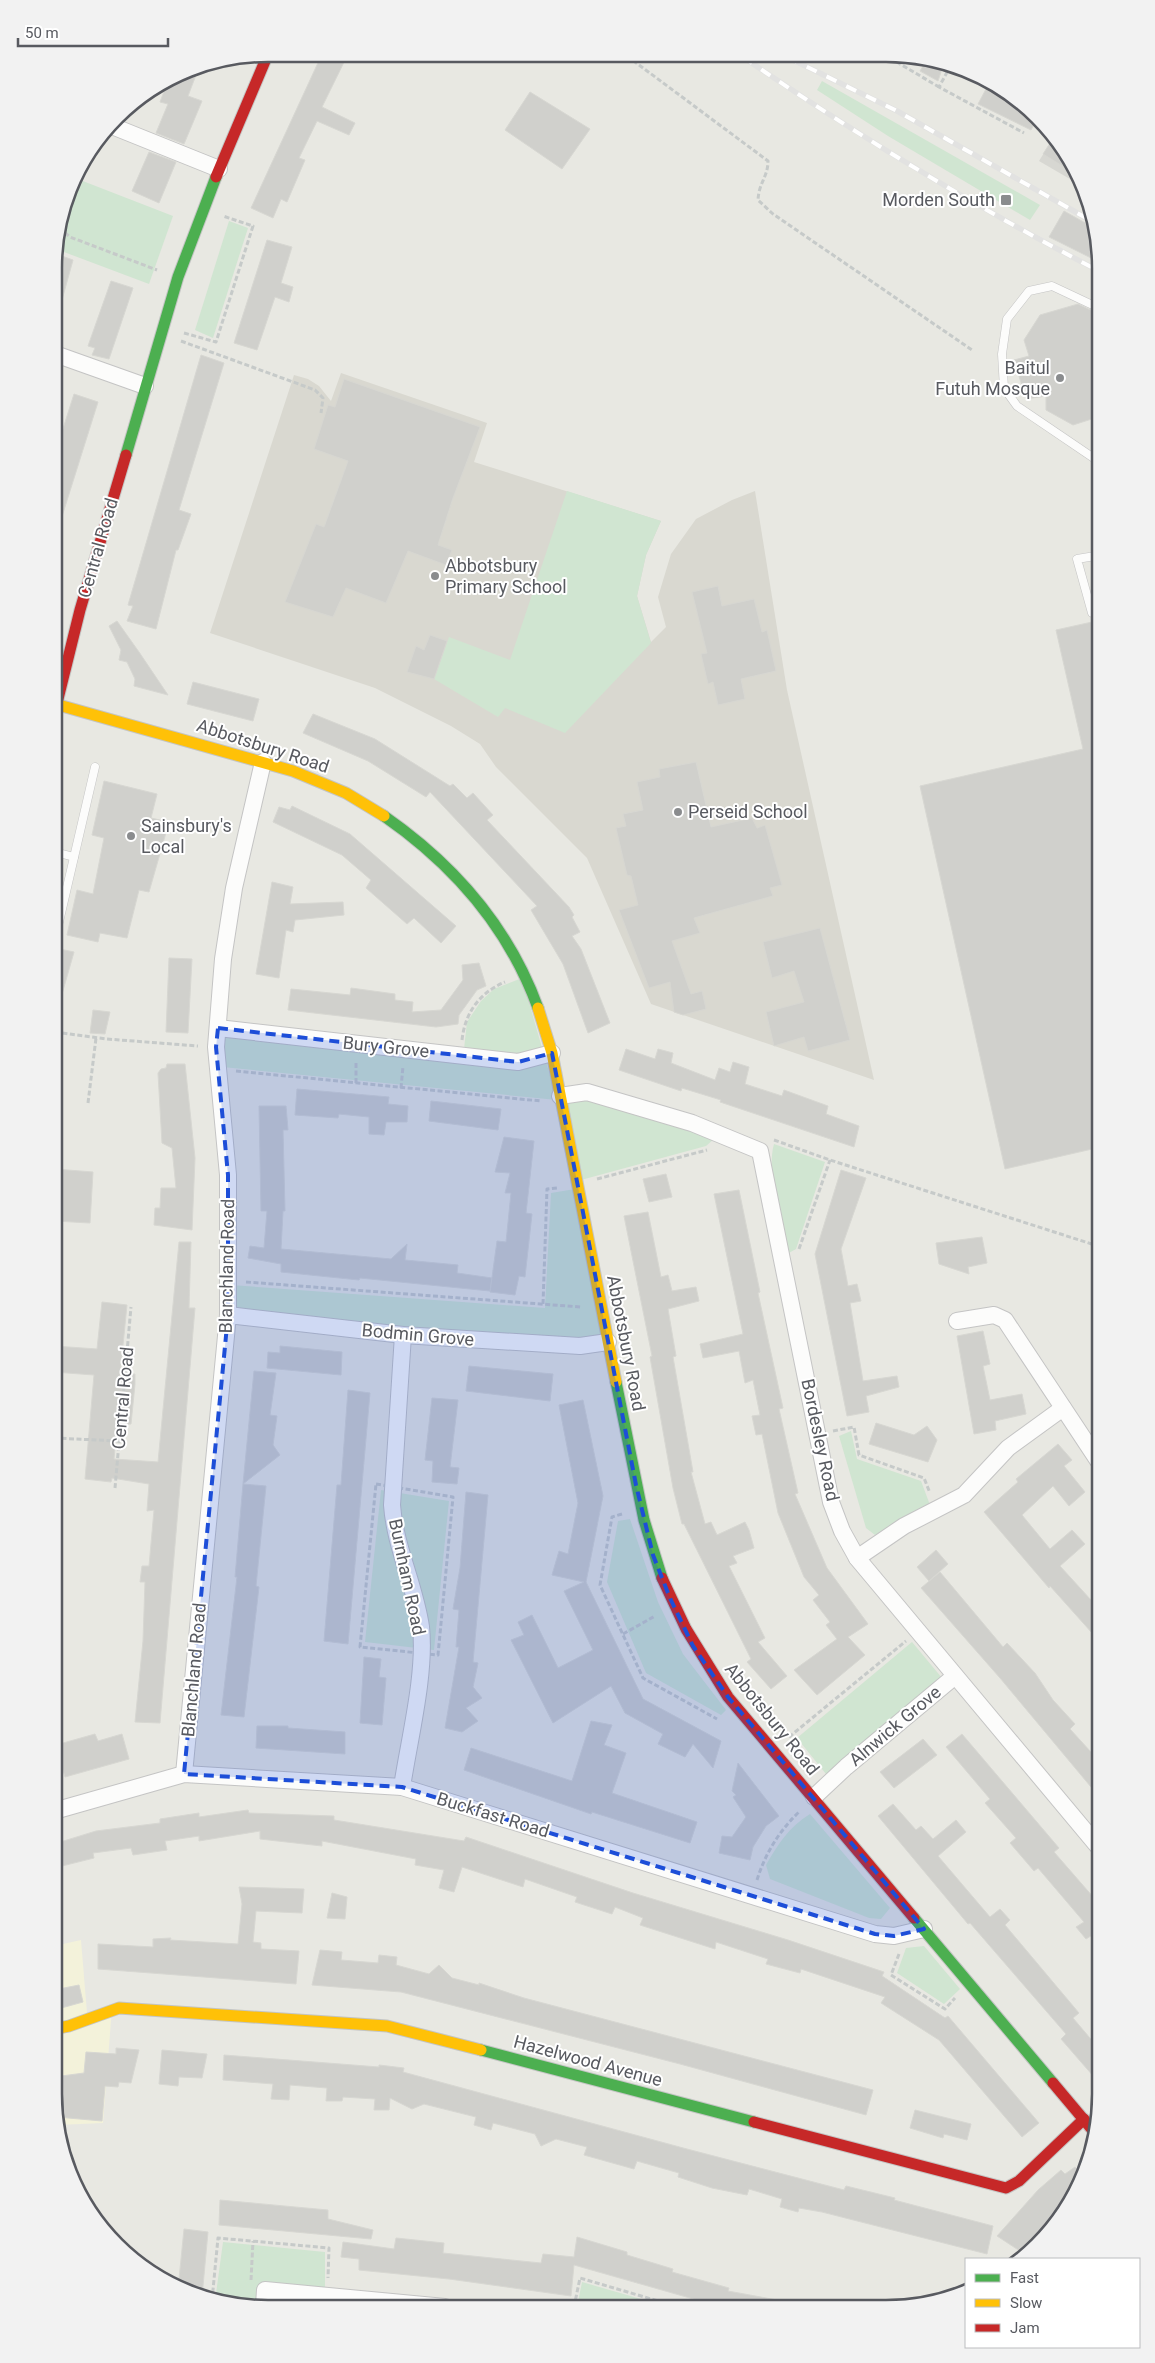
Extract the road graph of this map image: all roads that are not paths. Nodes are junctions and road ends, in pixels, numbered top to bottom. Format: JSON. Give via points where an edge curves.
{"nodes":[{"id":1,"x":264,"y":62,"type":"edge"},
{"id":2,"x":118,"y":128,"type":"edge"},
{"id":3,"x":219,"y":169,"type":"junction"},
{"id":4,"x":1092,"y":305,"type":"edge"},
{"id":5,"x":62,"y":356,"type":"edge"},
{"id":6,"x":145,"y":386,"type":"junction"},
{"id":7,"x":1092,"y":457,"type":"edge"},
{"id":8,"x":1092,"y":556,"type":"edge"},
{"id":9,"x":1092,"y":612,"type":"edge"},
{"id":10,"x":62,"y":681,"type":"edge"},
{"id":11,"x":62,"y":708,"type":"edge"},
{"id":12,"x":263,"y":762,"type":"junction"},
{"id":13,"x":95,"y":767,"type":"dead end"},
{"id":14,"x":62,"y":854,"type":"edge"},
{"id":15,"x":74,"y":857,"type":"junction"},
{"id":16,"x":62,"y":908,"type":"edge"},
{"id":17,"x":218,"y":1028,"type":"junction"},
{"id":18,"x":552,"y":1053,"type":"junction"},
{"id":19,"x":560,"y":1100,"type":"junction"},
{"id":20,"x":228,"y":1315,"type":"junction"},
{"id":21,"x":957,"y":1321,"type":"dead end"},
{"id":22,"x":403,"y":1335,"type":"junction"},
{"id":23,"x":608,"y":1342,"type":"junction"},
{"id":24,"x":1063,"y":1408,"type":"junction"},
{"id":25,"x":1092,"y":1452,"type":"edge"},
{"id":26,"x":857,"y":1558,"type":"junction"},
{"id":27,"x":955,"y":1676,"type":"junction"},
{"id":28,"x":184,"y":1774,"type":"junction"},
{"id":29,"x":402,"y":1787,"type":"junction"},
{"id":30,"x":814,"y":1797,"type":"junction"},
{"id":31,"x":62,"y":1808,"type":"edge"},
{"id":32,"x":1092,"y":1839,"type":"edge"},
{"id":33,"x":924,"y":1929,"type":"junction"},
{"id":34,"x":62,"y":2028,"type":"edge"},
{"id":35,"x":1084,"y":2119,"type":"junction"},
{"id":36,"x":1090,"y":2126,"type":"edge"},
{"id":37,"x":264,"y":2300,"type":"edge"},
{"id":38,"x":375,"y":2300,"type":"edge"}],
"edges":[{"from":1,"to":3,"type":"street","name":"Central Road"},
{"from":2,"to":3,"type":"street"},
{"from":3,"to":6,"type":"street","name":"Central Road","via":[[178,278]]},
{"from":4,"to":7,"type":"lane","via":[[1052,286],[1029,291],[1007,319],[1002,354],[1004,388],[1017,406]]},
{"from":5,"to":6,"type":"street"},
{"from":6,"to":10,"type":"street","name":"Central Road"},
{"from":8,"to":9,"type":"lane","via":[[1077,559]]},
{"from":11,"to":12,"type":"street","name":"Abbotsbury Road"},
{"from":12,"to":17,"type":"street","name":"Blanchland Road","via":[[234,888],[223,959]]},
{"from":12,"to":18,"type":"street","name":"Abbotsbury Road","via":[[318,780],[373,808],[420,841],[460,881],[493,920],[515,956],[535,998]]},
{"from":13,"to":15,"type":"lane"},
{"from":14,"to":15,"type":"lane"},
{"from":15,"to":16,"type":"lane"},
{"from":17,"to":18,"type":"street","name":"Bury Grove","via":[[518,1062]]},
{"from":17,"to":20,"type":"street","name":"Blanchland Road","via":[[216,1047],[228,1175]]},
{"from":18,"to":19,"type":"street","name":"Abbotsbury Road"},
{"from":19,"to":23,"type":"street","name":"Abbotsbury Road"},
{"from":19,"to":26,"type":"street","name":"Bordesley Road","via":[[587,1092],[692,1123],[760,1151],[832,1502],[842,1531]]},
{"from":20,"to":22,"type":"street","name":"Bodmin Grove"},
{"from":20,"to":28,"type":"street","name":"Blanchland Road"},
{"from":21,"to":24,"type":"street","via":[[994,1315],[1005,1320]]},
{"from":22,"to":23,"type":"street","name":"Bodmin Grove","via":[[580,1346]]},
{"from":22,"to":29,"type":"street","name":"Burnham Road","via":[[393,1528],[415,1600],[422,1662]]},
{"from":23,"to":30,"type":"street","name":"Abbotsbury Road","via":[[654,1556],[674,1606],[693,1646],[738,1709]]},
{"from":24,"to":25,"type":"street"},
{"from":24,"to":26,"type":"street","via":[[1008,1448],[964,1495],[904,1526]]},
{"from":26,"to":27,"type":"street","name":"Bordesley Road"},
{"from":27,"to":30,"type":"street","name":"Alnwick Grove"},
{"from":27,"to":32,"type":"street","name":"Bordesley Road"},
{"from":28,"to":29,"type":"street","name":"Buckfast Road"},
{"from":28,"to":31,"type":"street","name":"Buckfast Road"},
{"from":29,"to":33,"type":"street","name":"Buckfast Road","via":[[875,1934],[894,1936]]},
{"from":30,"to":33,"type":"street","name":"Abbotsbury Road"},
{"from":33,"to":35,"type":"street","name":"Abbotsbury Road"},
{"from":34,"to":35,"type":"street","name":"Hazelwood Avenue","via":[[120,2008],[386,2026],[1006,2188],[1020,2181]]},
{"from":35,"to":36,"type":"street","name":"Abbotsbury Road"},
{"from":37,"to":38,"type":"street","via":[[265,2290]]}]}
